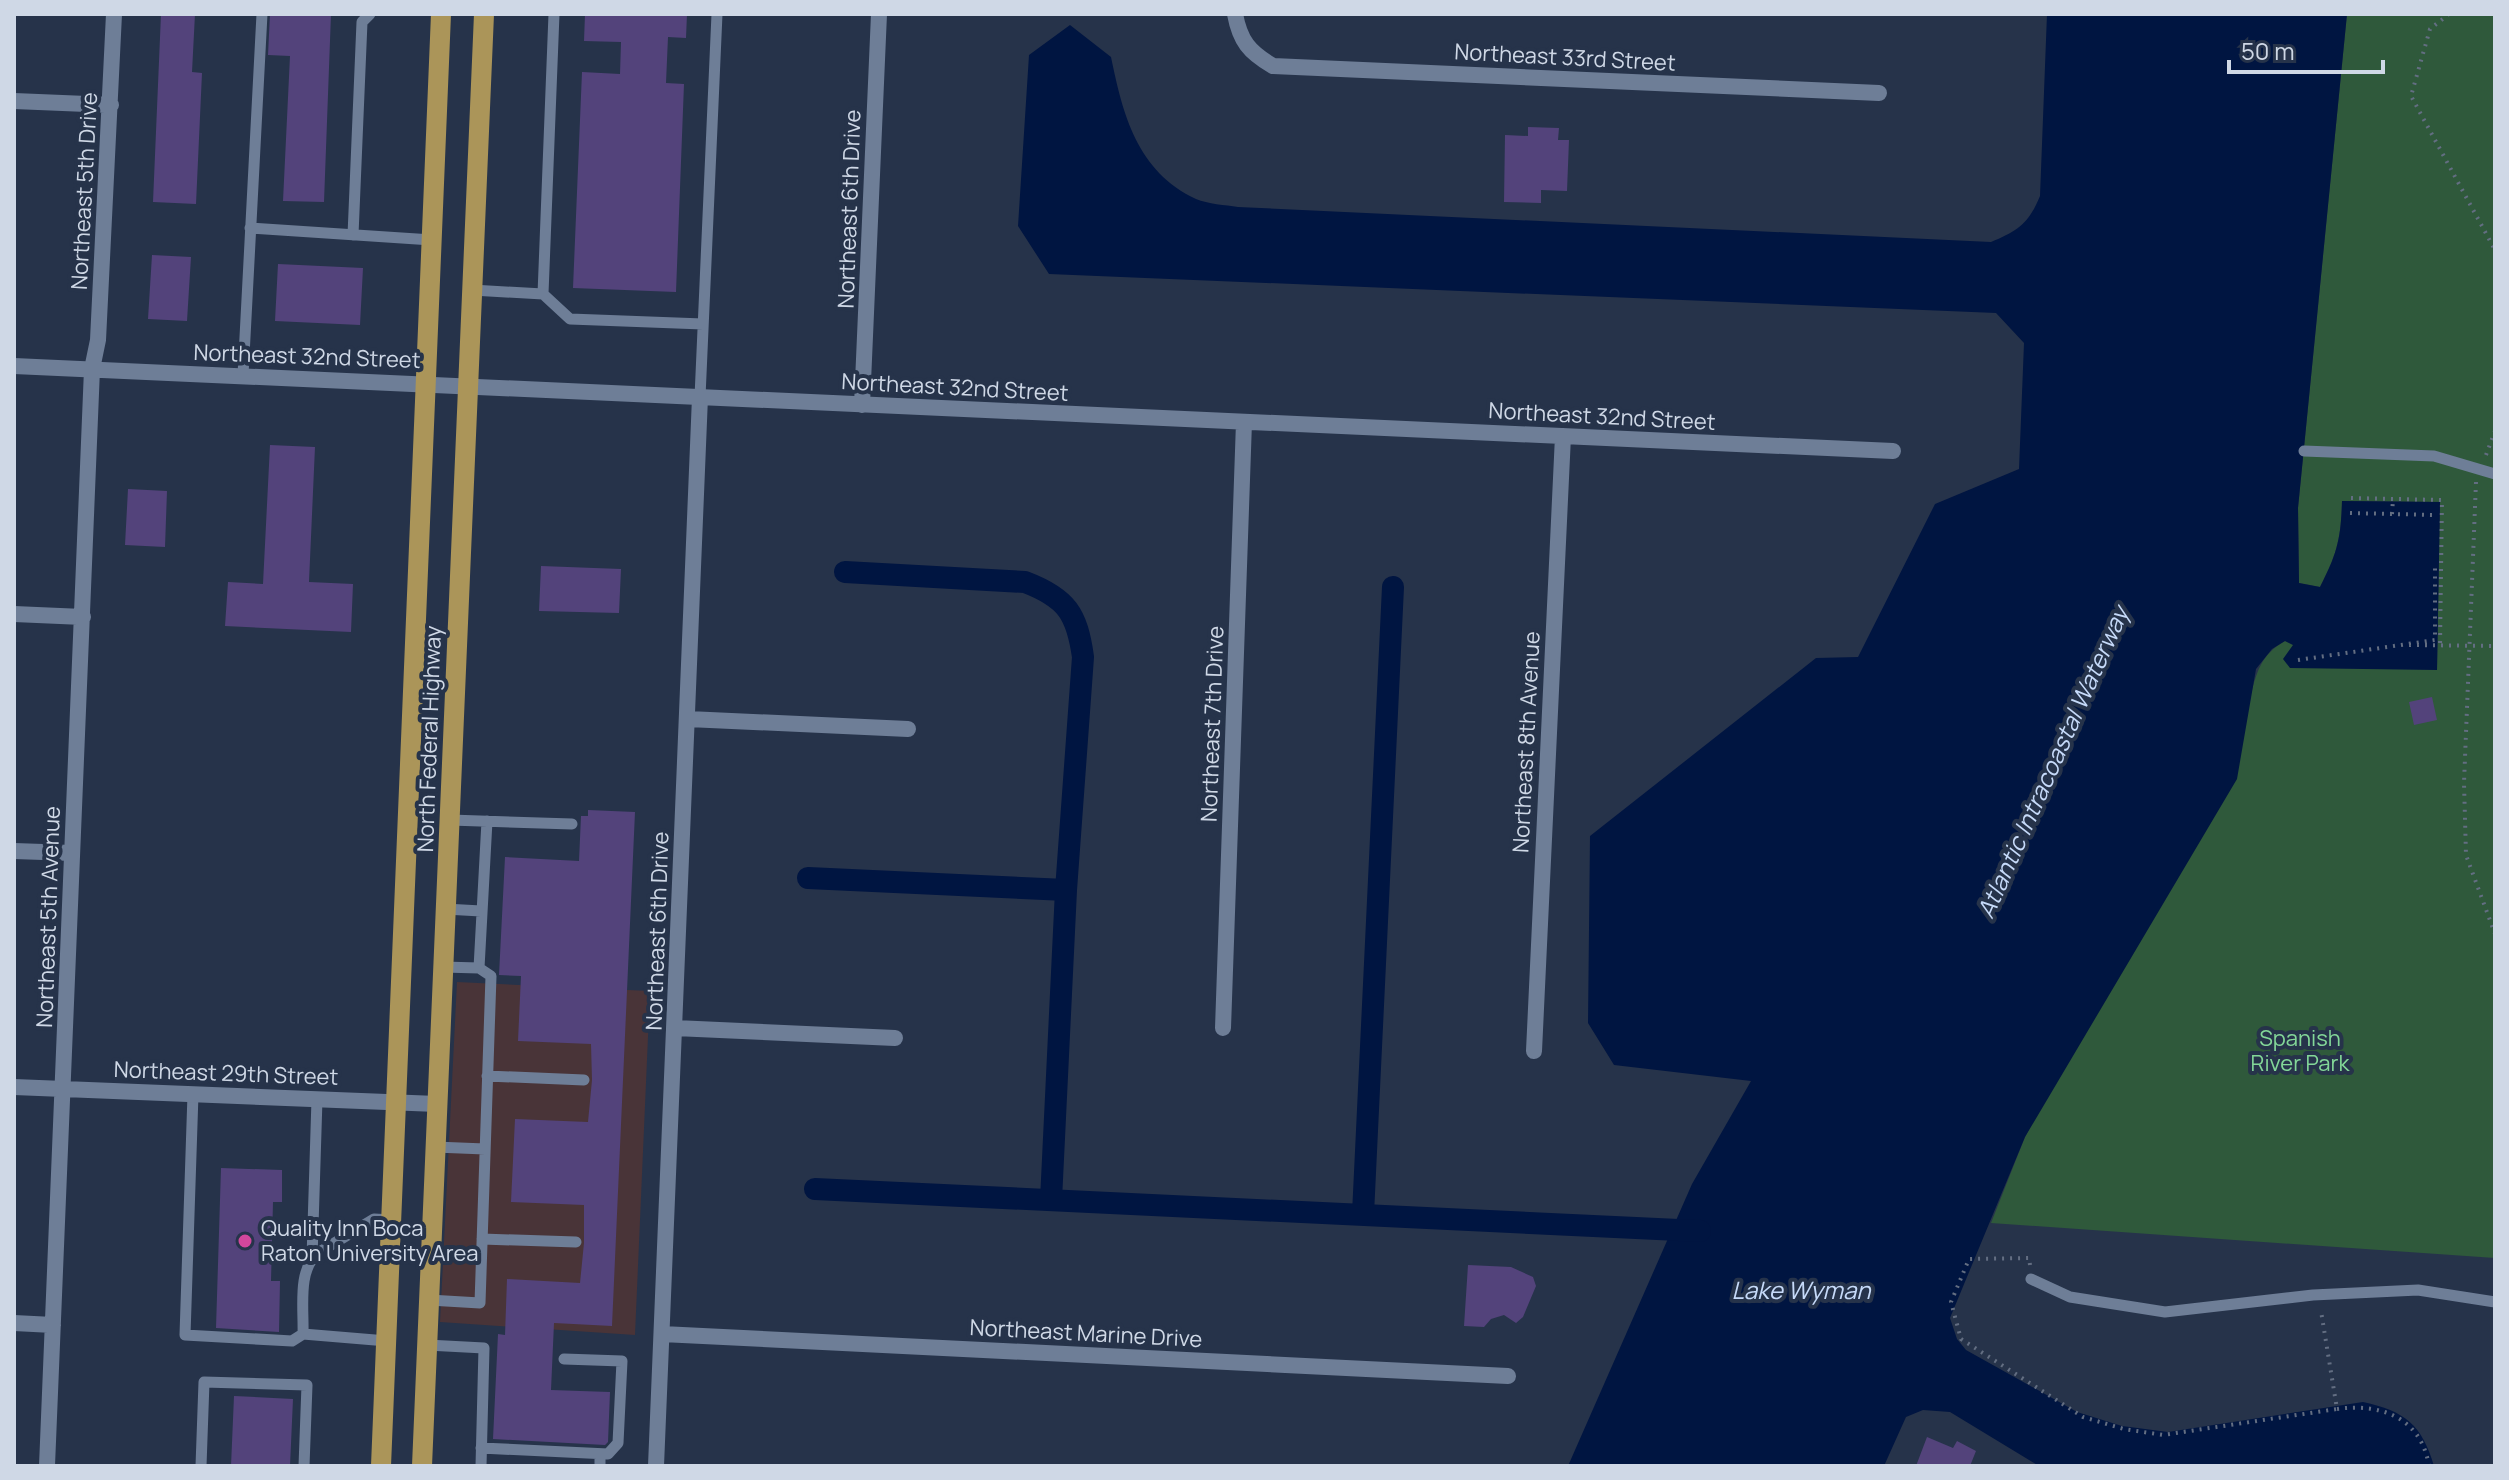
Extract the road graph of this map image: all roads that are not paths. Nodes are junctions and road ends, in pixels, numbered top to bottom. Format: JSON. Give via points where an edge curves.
{"nodes":[{"id":1,"x":114,"y":14,"type":"edge"},
{"id":2,"x":262,"y":14,"type":"edge"},
{"id":3,"x":370,"y":14,"type":"edge"},
{"id":4,"x":441,"y":14,"type":"edge"},
{"id":5,"x":484,"y":14,"type":"edge"},
{"id":6,"x":554,"y":14,"type":"edge"},
{"id":7,"x":717,"y":14,"type":"edge"},
{"id":8,"x":879,"y":14,"type":"edge"},
{"id":9,"x":1235,"y":14,"type":"edge"},
{"id":10,"x":1879,"y":93,"type":"dead end"},
{"id":11,"x":14,"y":101,"type":"edge"},
{"id":12,"x":111,"y":105,"type":"junction"},
{"id":13,"x":250,"y":228,"type":"junction"},
{"id":14,"x":353,"y":235,"type":"junction"},
{"id":15,"x":432,"y":240,"type":"junction"},
{"id":16,"x":472,"y":290,"type":"junction"},
{"id":17,"x":543,"y":294,"type":"junction"},
{"id":18,"x":703,"y":324,"type":"junction"},
{"id":19,"x":14,"y":366,"type":"edge"},
{"id":20,"x":92,"y":369,"type":"junction"},
{"id":21,"x":243,"y":375,"type":"junction"},
{"id":22,"x":425,"y":382,"type":"junction"},
{"id":23,"x":468,"y":386,"type":"junction"},
{"id":24,"x":700,"y":397,"type":"junction"},
{"id":25,"x":862,"y":405,"type":"junction"},
{"id":26,"x":1244,"y":422,"type":"junction"},
{"id":27,"x":1563,"y":436,"type":"junction"},
{"id":28,"x":1893,"y":451,"type":"dead end"},
{"id":29,"x":2304,"y":451,"type":"dead end"},
{"id":30,"x":2495,"y":474,"type":"edge"},
{"id":31,"x":14,"y":614,"type":"edge"},
{"id":32,"x":83,"y":617,"type":"junction"},
{"id":33,"x":688,"y":719,"type":"junction"},
{"id":34,"x":908,"y":729,"type":"dead end"},
{"id":35,"x":450,"y":820,"type":"junction"},
{"id":36,"x":487,"y":821,"type":"junction"},
{"id":37,"x":572,"y":824,"type":"dead end"},
{"id":38,"x":14,"y":851,"type":"edge"},
{"id":39,"x":72,"y":853,"type":"junction"},
{"id":40,"x":445,"y":909,"type":"junction"},
{"id":41,"x":481,"y":911,"type":"junction"},
{"id":42,"x":443,"y":967,"type":"junction"},
{"id":43,"x":479,"y":968,"type":"junction"},
{"id":44,"x":675,"y":1028,"type":"junction"},
{"id":45,"x":1223,"y":1028,"type":"dead end"},
{"id":46,"x":895,"y":1038,"type":"dead end"},
{"id":47,"x":1534,"y":1051,"type":"dead end"},
{"id":48,"x":487,"y":1076,"type":"junction"},
{"id":49,"x":584,"y":1080,"type":"dead end"},
{"id":50,"x":14,"y":1087,"type":"edge"},
{"id":51,"x":62,"y":1089,"type":"junction"},
{"id":52,"x":193,"y":1094,"type":"junction"},
{"id":53,"x":317,"y":1099,"type":"junction"},
{"id":54,"x":397,"y":1102,"type":"junction"},
{"id":55,"x":437,"y":1104,"type":"junction"},
{"id":56,"x":435,"y":1147,"type":"junction"},
{"id":57,"x":485,"y":1149,"type":"junction"},
{"id":58,"x":392,"y":1220,"type":"junction"},
{"id":59,"x":482,"y":1239,"type":"junction"},
{"id":60,"x":576,"y":1242,"type":"dead end"},
{"id":61,"x":312,"y":1258,"type":"junction"},
{"id":62,"x":2031,"y":1279,"type":"road end"},
{"id":63,"x":429,"y":1300,"type":"junction"},
{"id":64,"x":2495,"y":1302,"type":"edge"},
{"id":65,"x":14,"y":1323,"type":"edge"},
{"id":66,"x":53,"y":1325,"type":"junction"},
{"id":67,"x":303,"y":1334,"type":"junction"},
{"id":68,"x":662,"y":1334,"type":"junction"},
{"id":69,"x":387,"y":1341,"type":"junction"},
{"id":70,"x":427,"y":1345,"type":"junction"},
{"id":71,"x":564,"y":1359,"type":"dead end"},
{"id":72,"x":1508,"y":1376,"type":"dead end"},
{"id":73,"x":481,"y":1448,"type":"junction"},
{"id":74,"x":600,"y":1460,"type":"edge"},
{"id":75,"x":47,"y":1466,"type":"edge"},
{"id":76,"x":201,"y":1466,"type":"edge"},
{"id":77,"x":304,"y":1466,"type":"edge"},
{"id":78,"x":381,"y":1466,"type":"edge"},
{"id":79,"x":422,"y":1466,"type":"edge"},
{"id":80,"x":481,"y":1466,"type":"edge"},
{"id":81,"x":656,"y":1466,"type":"edge"}],
"edges":[{"from":1,"to":12,"type":"street","name":"Northeast 5th Drive"},
{"from":2,"to":13,"type":"lane"},
{"from":3,"to":14,"type":"lane","via":[[362,22]]},
{"from":4,"to":15,"type":"main road","name":"North Federal Highway"},
{"from":5,"to":16,"type":"main road","name":"North Federal Highway"},
{"from":6,"to":17,"type":"lane"},
{"from":7,"to":18,"type":"lane"},
{"from":8,"to":25,"type":"street","name":"Northeast 6th Drive"},
{"from":9,"to":10,"type":"street","name":"Northeast 33rd Street","via":[[1240,37],[1252,54],[1273,66]]},
{"from":11,"to":12,"type":"street"},
{"from":12,"to":20,"type":"street","name":"Northeast 5th Drive"},
{"from":13,"to":14,"type":"lane"},
{"from":13,"to":21,"type":"lane"},
{"from":14,"to":15,"type":"lane"},
{"from":15,"to":22,"type":"main road","name":"North Federal Highway"},
{"from":16,"to":17,"type":"lane"},
{"from":16,"to":23,"type":"main road","name":"North Federal Highway"},
{"from":17,"to":18,"type":"lane","via":[[570,319]]},
{"from":18,"to":24,"type":"lane"},
{"from":19,"to":20,"type":"street","name":"Northeast 32nd Street"},
{"from":20,"to":21,"type":"street","name":"Northeast 32nd Street"},
{"from":20,"to":32,"type":"street","name":"Northeast 5th Avenue"},
{"from":21,"to":22,"type":"street","name":"Northeast 32nd Street"},
{"from":22,"to":23,"type":"street","name":"Northeast 32nd Street"},
{"from":22,"to":54,"type":"main road","name":"North Federal Highway"},
{"from":23,"to":24,"type":"street","name":"Northeast 32nd Street"},
{"from":23,"to":35,"type":"main road","name":"North Federal Highway"},
{"from":24,"to":25,"type":"street","name":"Northeast 32nd Street"},
{"from":24,"to":33,"type":"street","name":"Northeast 6th Drive"},
{"from":25,"to":26,"type":"street","name":"Northeast 32nd Street"},
{"from":26,"to":27,"type":"street","name":"Northeast 32nd Street"},
{"from":26,"to":45,"type":"street","name":"Northeast 7th Drive"},
{"from":27,"to":28,"type":"street","name":"Northeast 32nd Street"},
{"from":27,"to":47,"type":"street","name":"Northeast 8th Avenue"},
{"from":29,"to":30,"type":"lane","via":[[2434,456]]},
{"from":31,"to":32,"type":"street"},
{"from":32,"to":39,"type":"street","name":"Northeast 5th Avenue"},
{"from":33,"to":34,"type":"street"},
{"from":33,"to":44,"type":"street","name":"Northeast 6th Drive"},
{"from":35,"to":36,"type":"lane"},
{"from":35,"to":40,"type":"main road","name":"North Federal Highway"},
{"from":36,"to":37,"type":"lane"},
{"from":36,"to":41,"type":"lane"},
{"from":38,"to":39,"type":"street"},
{"from":39,"to":51,"type":"street","name":"Northeast 5th Avenue"},
{"from":40,"to":41,"type":"lane"},
{"from":40,"to":42,"type":"main road","name":"North Federal Highway"},
{"from":41,"to":43,"type":"lane"},
{"from":42,"to":43,"type":"lane"},
{"from":42,"to":55,"type":"main road","name":"North Federal Highway"},
{"from":43,"to":48,"type":"lane","via":[[491,976]]},
{"from":44,"to":46,"type":"street"},
{"from":44,"to":68,"type":"street","name":"Northeast 6th Drive"},
{"from":48,"to":49,"type":"lane"},
{"from":48,"to":57,"type":"lane"},
{"from":50,"to":51,"type":"street","name":"Northeast 29th Street"},
{"from":51,"to":52,"type":"street","name":"Northeast 29th Street"},
{"from":51,"to":66,"type":"street","name":"Northeast 5th Avenue"},
{"from":52,"to":53,"type":"street","name":"Northeast 29th Street"},
{"from":52,"to":67,"type":"lane","via":[[185,1335],[292,1341]]},
{"from":53,"to":54,"type":"street","name":"Northeast 29th Street"},
{"from":53,"to":61,"type":"lane"},
{"from":54,"to":55,"type":"street","name":"Northeast 29th Street"},
{"from":54,"to":58,"type":"main road","name":"North Federal Highway"},
{"from":55,"to":56,"type":"main road","name":"North Federal Highway"},
{"from":56,"to":57,"type":"lane"},
{"from":56,"to":63,"type":"main road","name":"North Federal Highway"},
{"from":57,"to":59,"type":"lane"},
{"from":58,"to":61,"type":"lane","via":[[374,1219]]},
{"from":58,"to":69,"type":"main road","name":"North Federal Highway"},
{"from":59,"to":60,"type":"lane"},
{"from":59,"to":63,"type":"lane","via":[[480,1303]]},
{"from":61,"to":67,"type":"lane","via":[[305,1278]]},
{"from":62,"to":64,"type":"lane","via":[[2070,1297],[2165,1312],[2418,1290]]},
{"from":63,"to":70,"type":"main road","name":"North Federal Highway"},
{"from":65,"to":66,"type":"street"},
{"from":66,"to":75,"type":"street","name":"Northeast 5th Avenue"},
{"from":67,"to":69,"type":"lane"},
{"from":68,"to":72,"type":"street","name":"Northeast Marine Drive"},
{"from":68,"to":81,"type":"street","name":"Northeast 6th Drive"},
{"from":69,"to":78,"type":"main road","name":"North Federal Highway"},
{"from":70,"to":73,"type":"lane","via":[[484,1348]]},
{"from":70,"to":79,"type":"main road","name":"North Federal Highway"},
{"from":71,"to":74,"type":"lane","via":[[622,1361],[618,1443]]},
{"from":73,"to":74,"type":"lane"},
{"from":73,"to":80,"type":"lane"},
{"from":76,"to":77,"type":"lane","via":[[204,1382],[307,1385]]}]}
